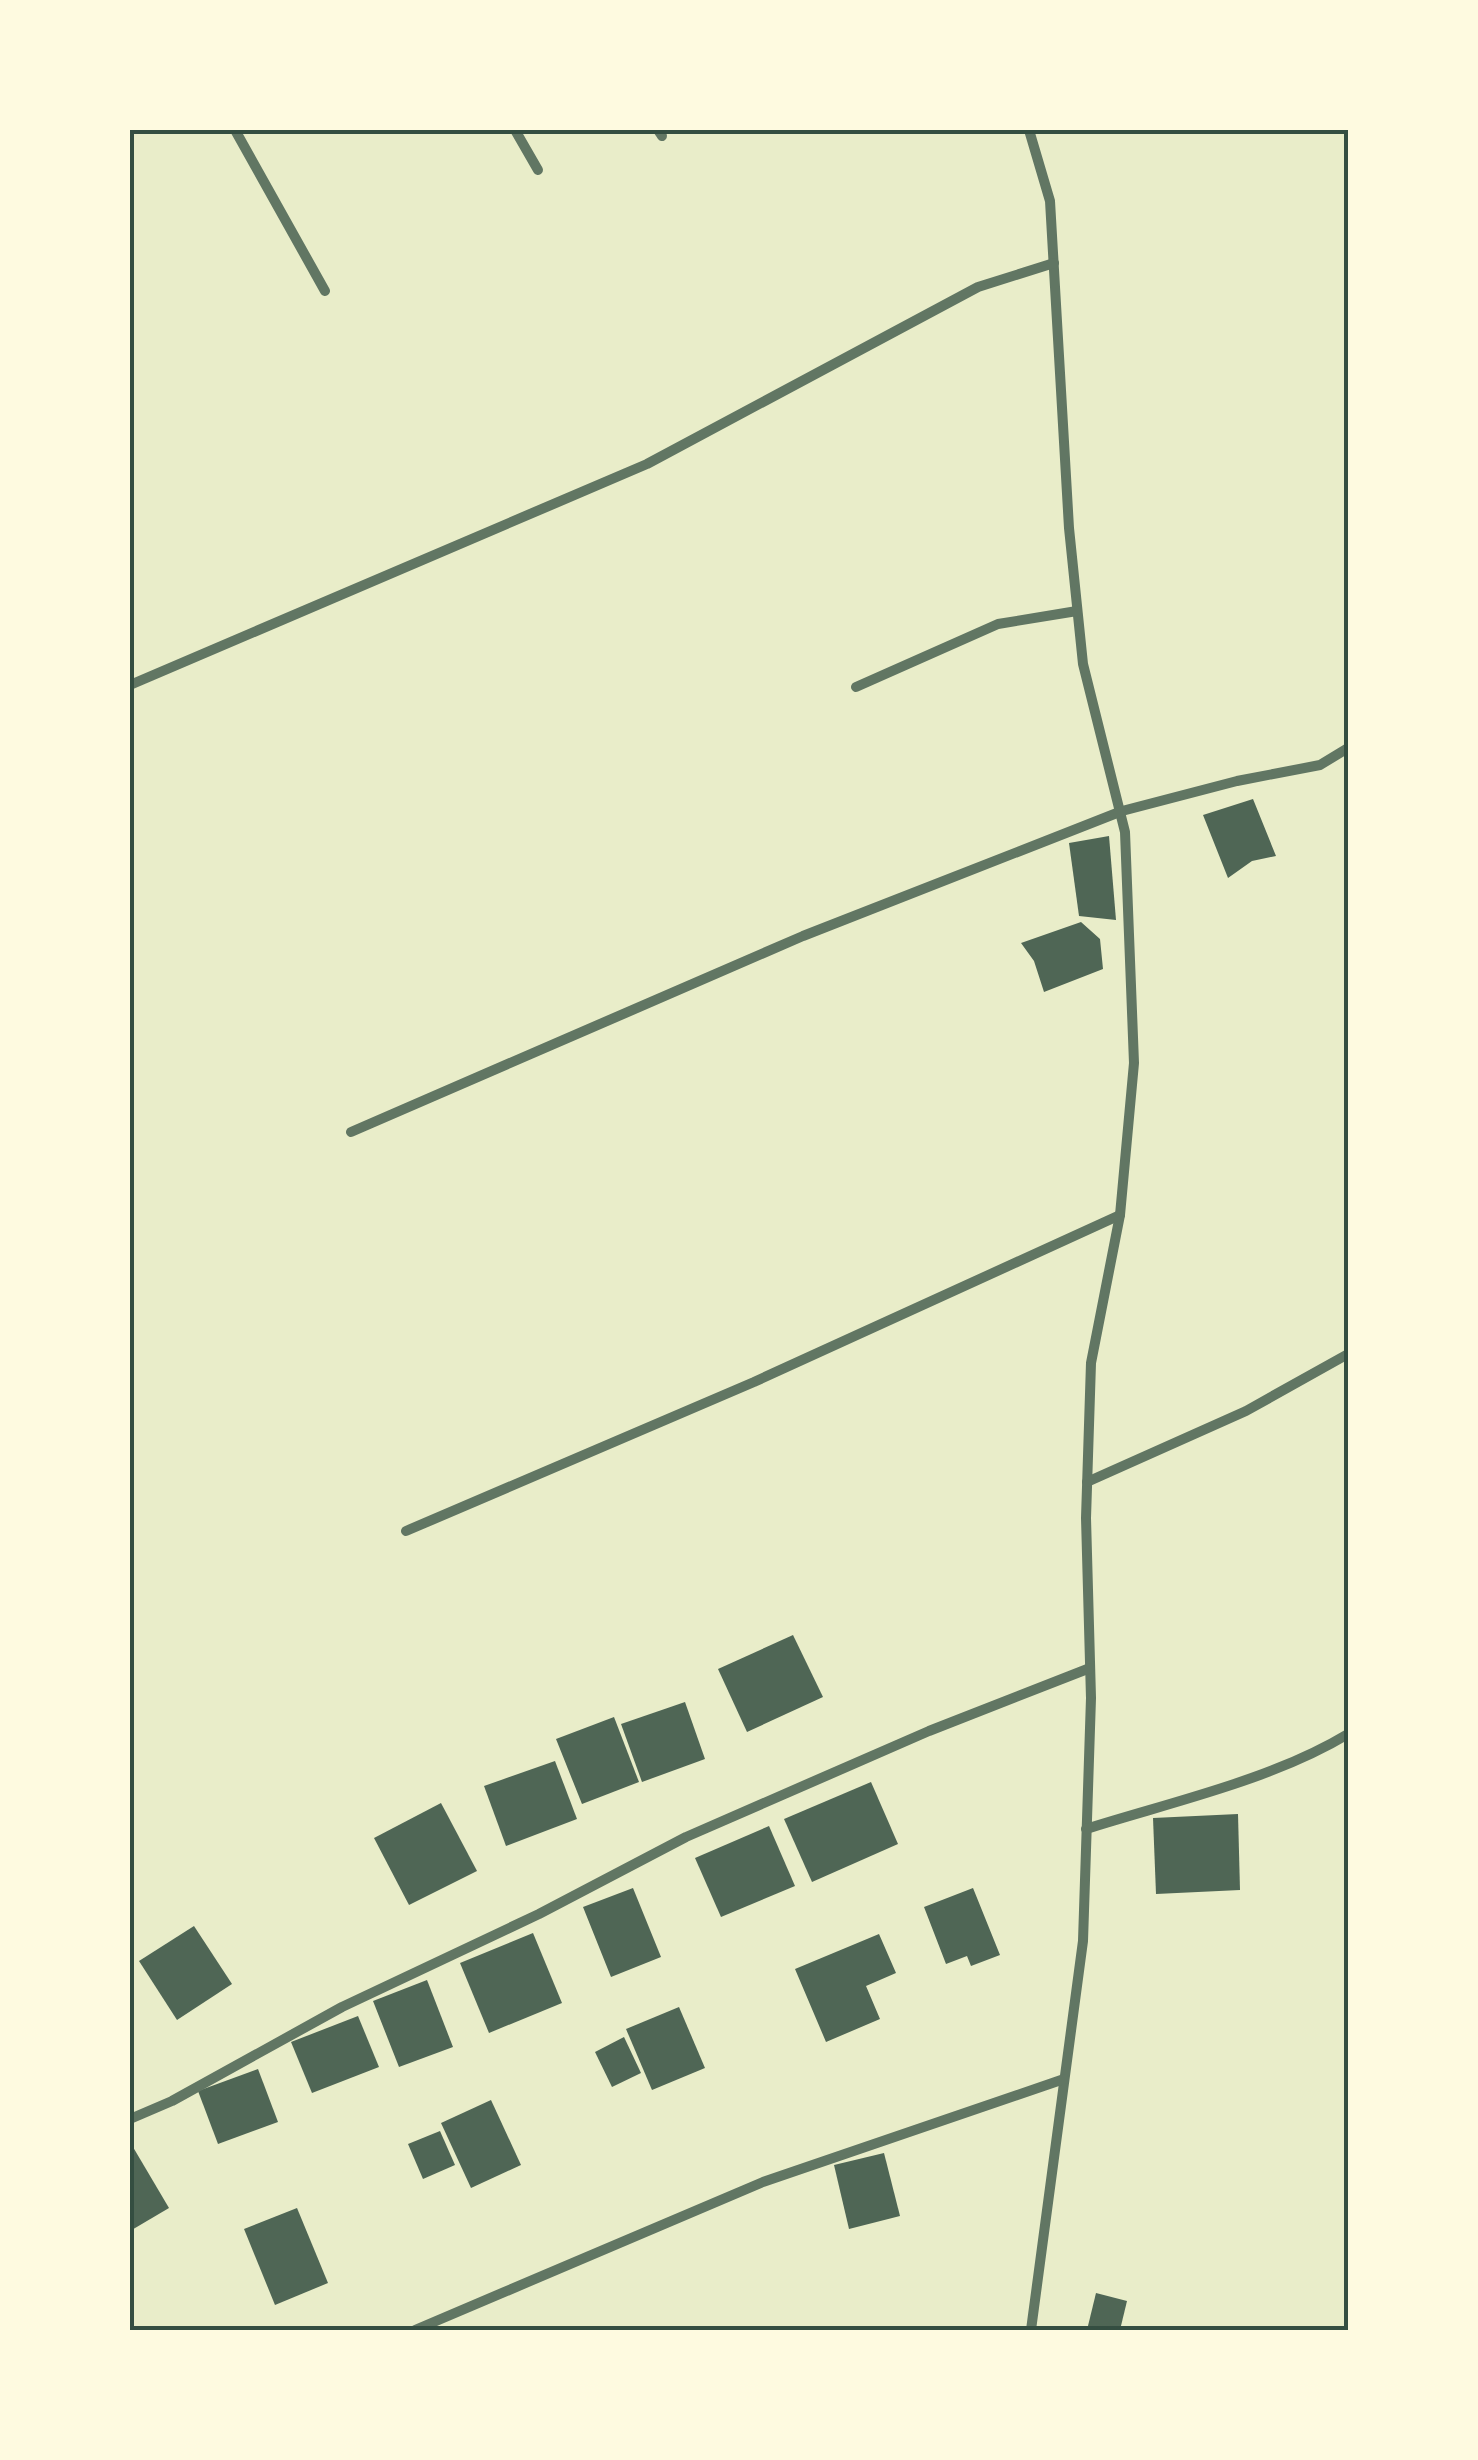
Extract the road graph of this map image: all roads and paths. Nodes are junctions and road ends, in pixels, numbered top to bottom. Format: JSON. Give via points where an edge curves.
{"nodes":[{"id":1,"x":235,"y":130,"type":"edge"},
{"id":2,"x":515,"y":130,"type":"edge"},
{"id":3,"x":1029,"y":130,"type":"edge"},
{"id":4,"x":538,"y":170,"type":"dead end"},
{"id":5,"x":1054,"y":263,"type":"junction"},
{"id":6,"x":326,"y":291,"type":"dead end"},
{"id":7,"x":1077,"y":610,"type":"junction"},
{"id":8,"x":130,"y":686,"type":"edge"},
{"id":9,"x":856,"y":687,"type":"dead end"},
{"id":10,"x":1348,"y":748,"type":"edge"},
{"id":11,"x":1122,"y":811,"type":"junction"},
{"id":12,"x":350,"y":1132,"type":"dead end"},
{"id":13,"x":1120,"y":1216,"type":"junction"},
{"id":14,"x":1348,"y":1354,"type":"edge"},
{"id":15,"x":1087,"y":1482,"type":"junction"},
{"id":16,"x":406,"y":1530,"type":"dead end"},
{"id":17,"x":1090,"y":1668,"type":"junction"},
{"id":18,"x":1348,"y":1734,"type":"edge"},
{"id":19,"x":1086,"y":1828,"type":"junction"},
{"id":20,"x":1064,"y":2079,"type":"junction"},
{"id":21,"x":130,"y":2119,"type":"edge"},
{"id":22,"x":415,"y":2330,"type":"edge"},
{"id":23,"x":1031,"y":2330,"type":"edge"}],
"edges":[{"from":1,"to":6,"type":"street"},
{"from":2,"to":4,"type":"street"},
{"from":3,"to":5,"type":"street","via":[[1050,201]]},
{"from":5,"to":7,"type":"street"},
{"from":5,"to":8,"type":"street","via":[[978,287],[648,464]]},
{"from":7,"to":9,"type":"street","via":[[998,624]]},
{"from":7,"to":11,"type":"street","via":[[1083,664]]},
{"from":10,"to":11,"type":"street","via":[[1320,765]]},
{"from":11,"to":12,"type":"street","via":[[803,936]]},
{"from":11,"to":13,"type":"street","via":[[1134,1063]]},
{"from":13,"to":15,"type":"street","via":[[1091,1363]]},
{"from":13,"to":16,"type":"street"},
{"from":14,"to":15,"type":"street","via":[[1246,1411]]},
{"from":15,"to":17,"type":"street"},
{"from":17,"to":19,"type":"street"},
{"from":17,"to":21,"type":"street","via":[[686,1837]]},
{"from":18,"to":19,"type":"street","via":[[1254,1776]]},
{"from":19,"to":20,"type":"street","via":[[1083,1941]]},
{"from":20,"to":22,"type":"street","via":[[763,2182]]},
{"from":20,"to":23,"type":"street"}]}
